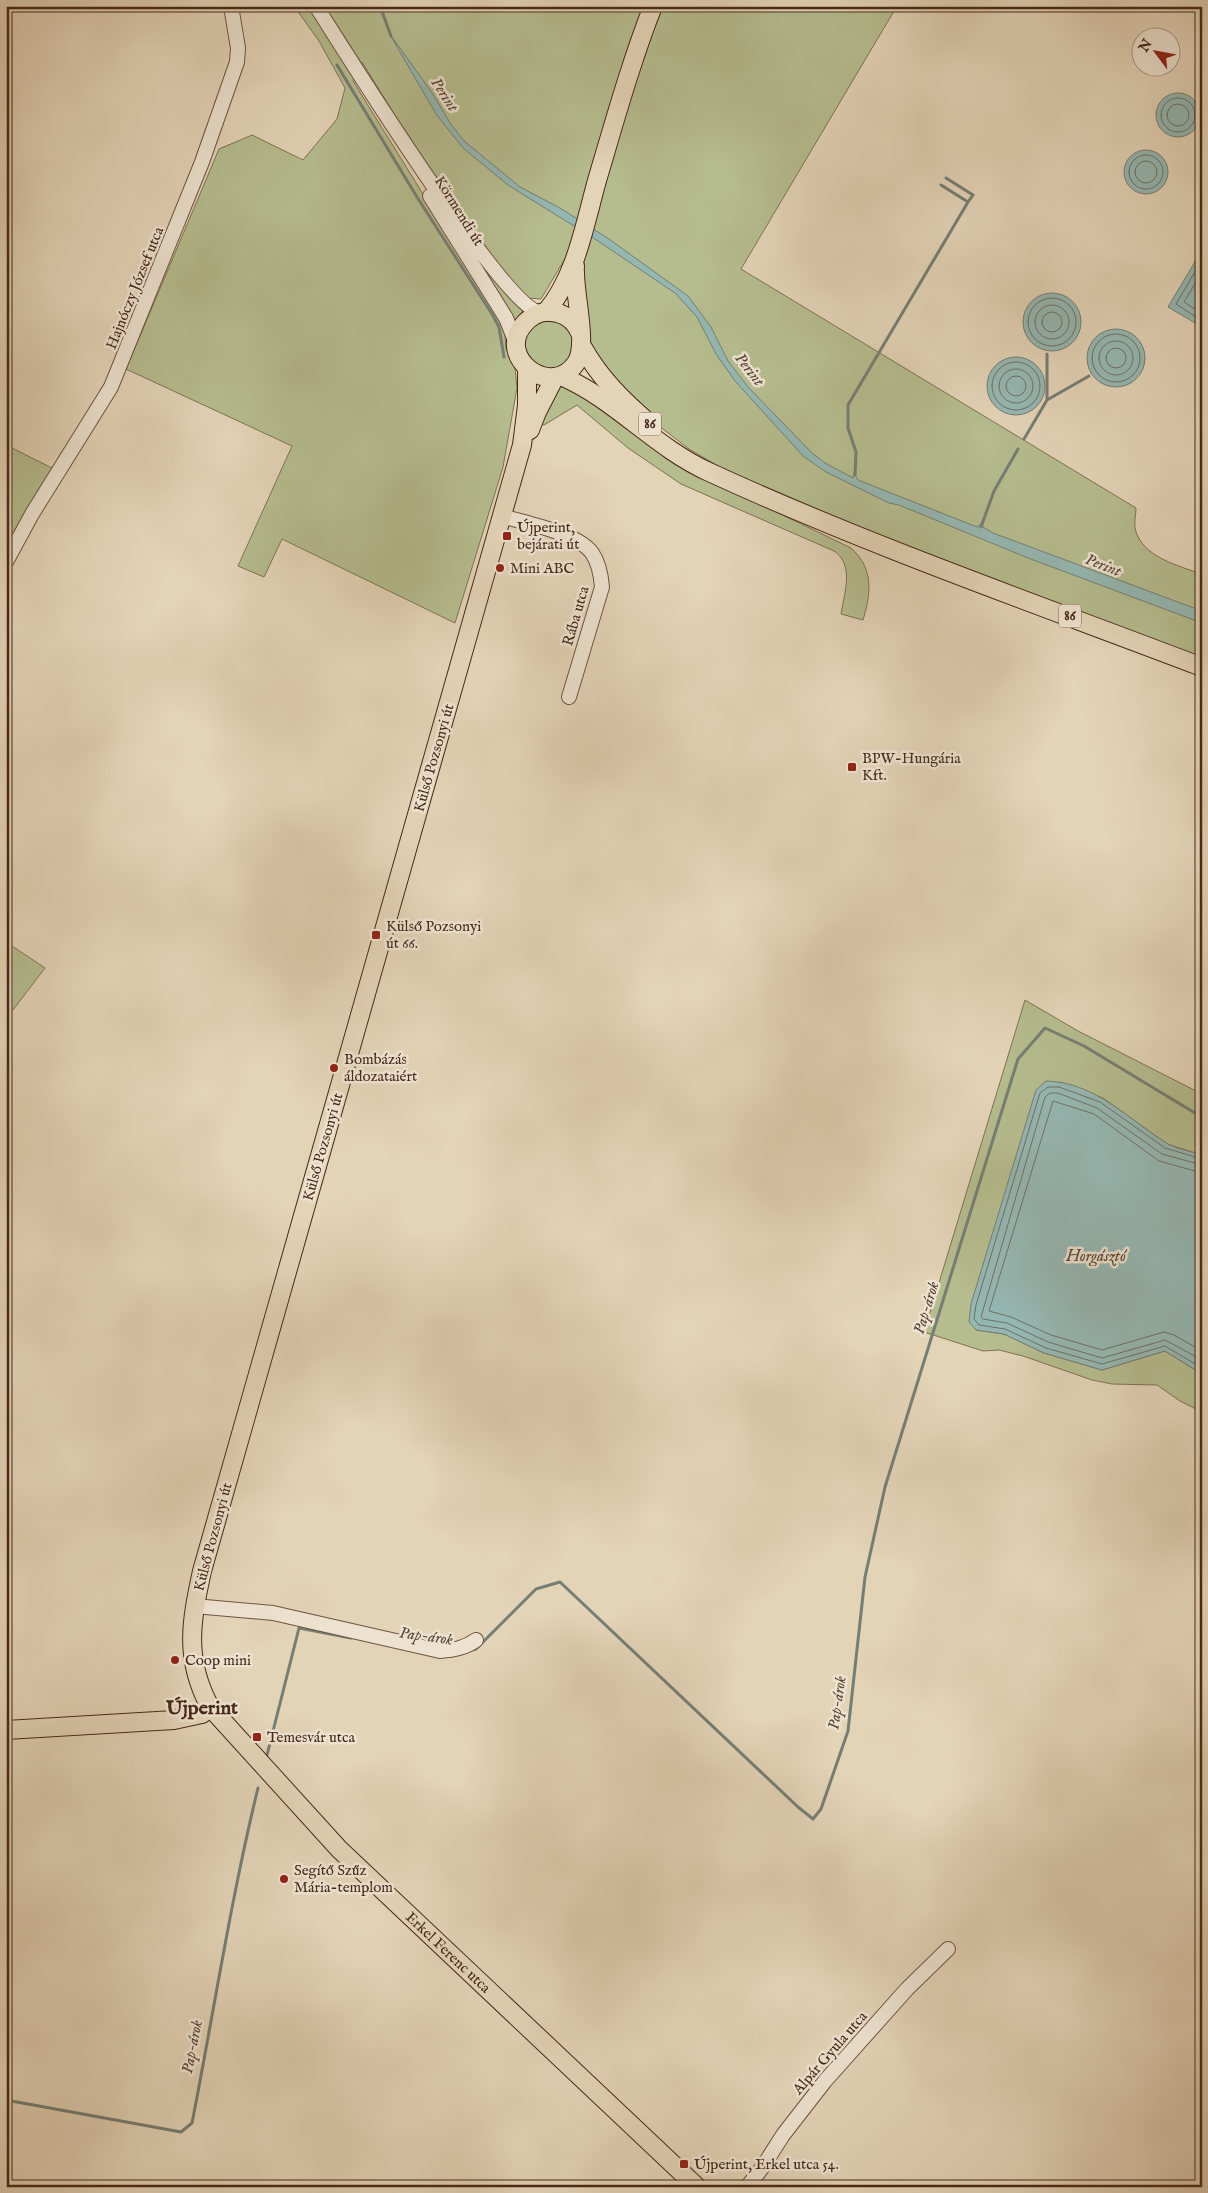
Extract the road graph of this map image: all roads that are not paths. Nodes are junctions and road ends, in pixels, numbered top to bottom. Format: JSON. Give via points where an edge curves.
{"nodes":[{"id":1,"x":231,"y":6,"type":"edge"},
{"id":2,"x":316,"y":6,"type":"edge"},
{"id":3,"x":653,"y":6,"type":"edge"},
{"id":4,"x":373,"y":95,"type":"junction"},
{"id":5,"x":576,"y":256,"type":"junction"},
{"id":6,"x":544,"y":312,"type":"junction"},
{"id":7,"x":581,"y":339,"type":"junction"},
{"id":8,"x":516,"y":343,"type":"junction"},
{"id":9,"x":527,"y":370,"type":"junction"},
{"id":10,"x":558,"y":376,"type":"junction"},
{"id":11,"x":514,"y":472,"type":"junction"},
{"id":12,"x":735,"y":484,"type":"junction"},
{"id":13,"x":502,"y":516,"type":"junction"},
{"id":14,"x":6,"y":562,"type":"edge"},
{"id":15,"x":1202,"y":667,"type":"edge"},
{"id":16,"x":569,"y":697,"type":"dead end"},
{"id":17,"x":194,"y":1606,"type":"junction"},
{"id":18,"x":476,"y":1640,"type":"dead end"},
{"id":19,"x":210,"y":1707,"type":"junction"},
{"id":20,"x":6,"y":1730,"type":"edge"},
{"id":21,"x":948,"y":1949,"type":"dead end"},
{"id":22,"x":696,"y":2187,"type":"edge"},
{"id":23,"x":747,"y":2187,"type":"edge"}],
"edges":[{"from":1,"to":14,"type":"street","name":"Hajnóczy József utca","via":[[237,62],[202,162],[125,359],[92,421],[32,514]]},
{"from":2,"to":4,"type":"street","name":"Körmendi út"},
{"from":3,"to":5,"type":"main road","number":"86","via":[[629,71]]},
{"from":4,"to":6,"type":"street","name":"Körmendi út","via":[[437,192],[504,283],[529,308]]},
{"from":4,"to":8,"type":"street","name":"Körmendi út","via":[[423,184],[506,318]]},
{"from":5,"to":6,"type":"main road","number":"86","via":[[560,295]]},
{"from":5,"to":7,"type":"main road","number":"86","via":[[575,285]]},
{"from":6,"to":7,"type":"main road","number":"86","via":[[564,315],[574,323]]},
{"from":6,"to":8,"type":"main road","number":"86","via":[[526,322]]},
{"from":7,"to":10,"type":"main road","via":[[576,364]]},
{"from":7,"to":12,"type":"main road","number":"86","via":[[594,368],[647,422]]},
{"from":8,"to":9,"type":"main road","via":[[520,360]]},
{"from":9,"to":10,"type":"main road","number":"86","via":[[543,377]]},
{"from":9,"to":11,"type":"main road","via":[[525,432]]},
{"from":10,"to":11,"type":"main road","via":[[536,412]]},
{"from":10,"to":12,"type":"main road","number":"86","via":[[585,387],[679,456]]},
{"from":11,"to":13,"type":"main road","name":"Külső Pozsonyi út"},
{"from":12,"to":15,"type":"main road","number":"86","via":[[829,525]]},
{"from":13,"to":16,"type":"street","name":"Rába utca","via":[[560,534],[586,546],[601,572],[602,587]]},
{"from":13,"to":17,"type":"main road","name":"Külső Pozsonyi út"},
{"from":17,"to":18,"type":"street","via":[[272,1613],[440,1651],[468,1646]]},
{"from":17,"to":19,"type":"main road","name":"Külső Pozsonyi út","via":[[190,1631],[192,1652],[200,1689]]},
{"from":19,"to":20,"type":"main road","via":[[202,1714],[174,1720]]},
{"from":19,"to":22,"type":"main road","name":"Erkel Ferenc utca","via":[[339,1849]]},
{"from":21,"to":23,"type":"street","name":"Alpár Gyula utca","via":[[907,1989],[825,2081]]}]}
